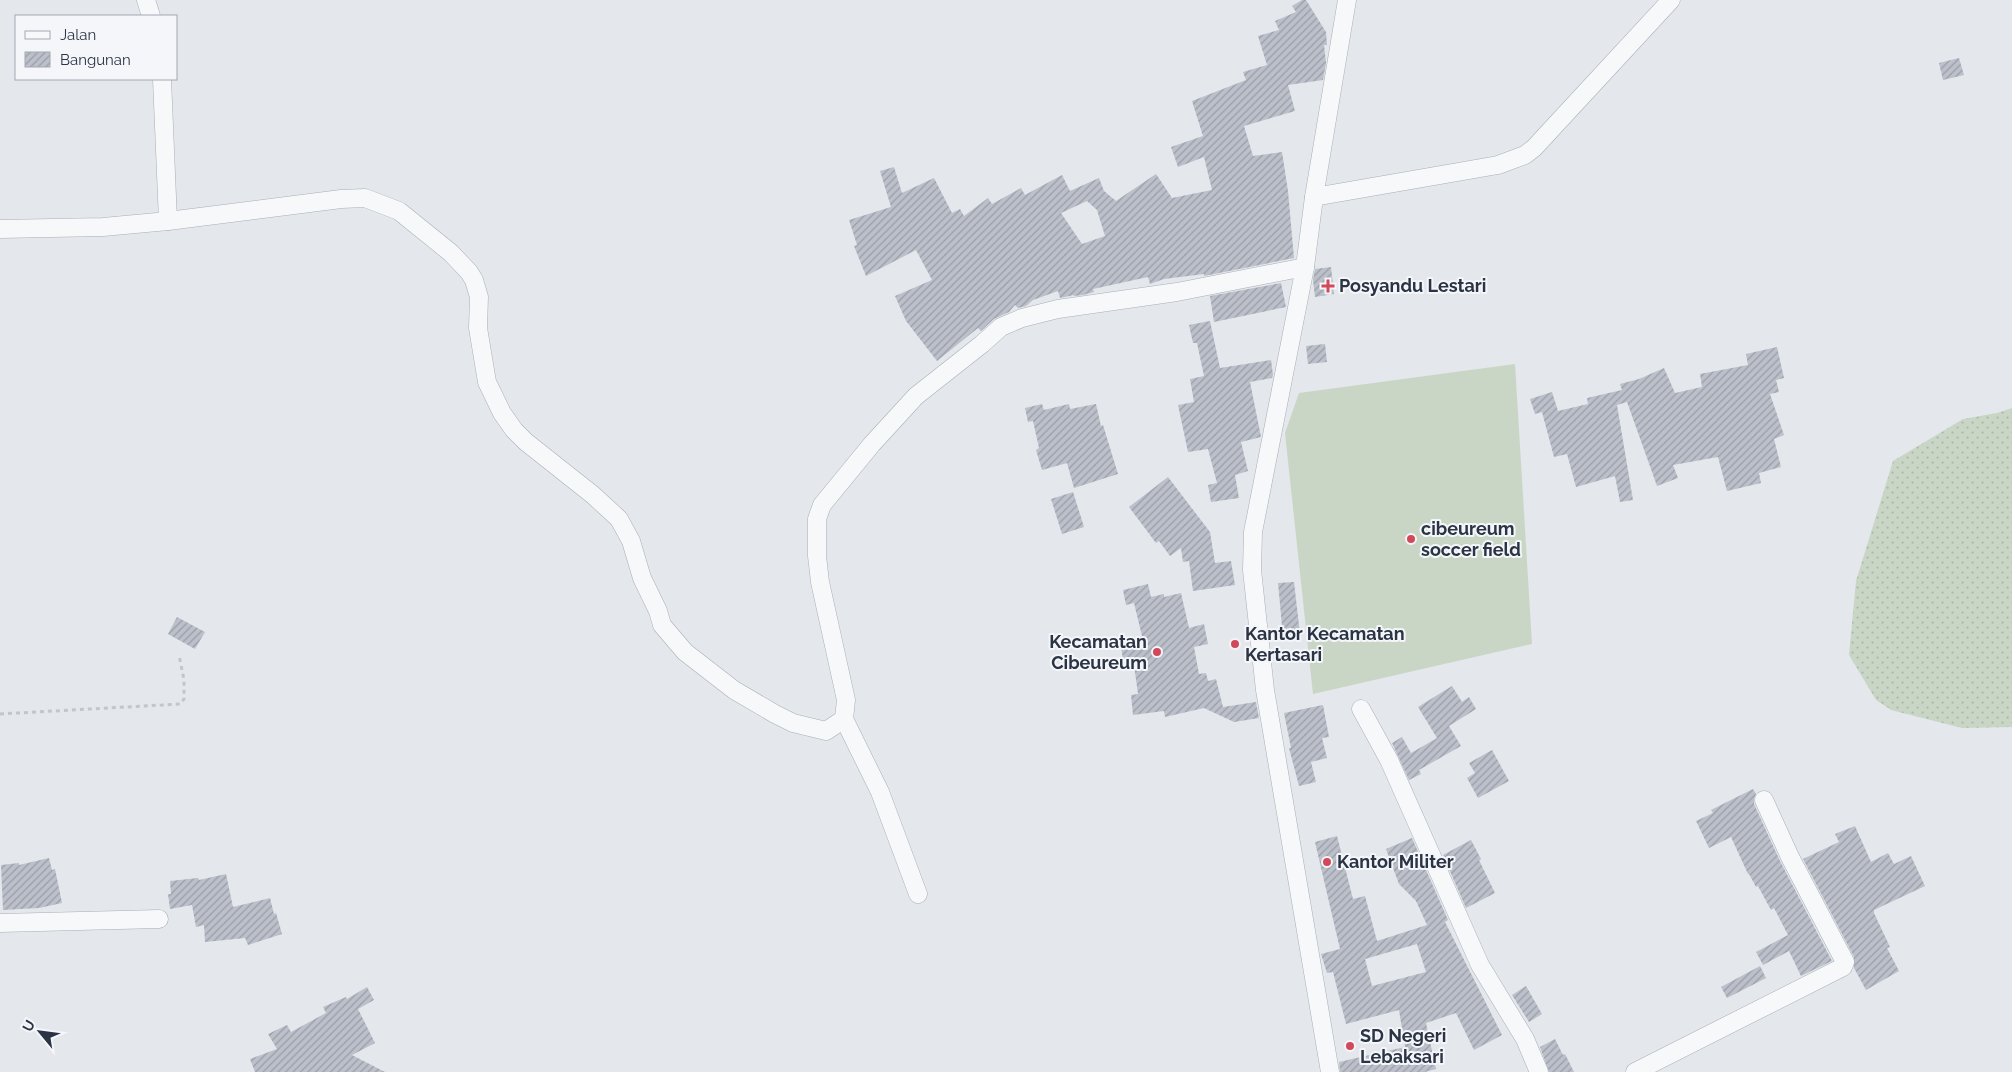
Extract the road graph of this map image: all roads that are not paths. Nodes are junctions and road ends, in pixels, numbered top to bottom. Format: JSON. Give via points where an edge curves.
{"nodes":[{"id":1,"x":146,"y":0,"type":"edge"},
{"id":2,"x":1347,"y":0,"type":"edge"},
{"id":3,"x":1671,"y":0,"type":"edge"},
{"id":4,"x":151,"y":15,"type":"edge"},
{"id":5,"x":162,"y":80,"type":"edge"},
{"id":6,"x":1314,"y":197,"type":"junction"},
{"id":7,"x":168,"y":221,"type":"junction"},
{"id":8,"x":0,"y":229,"type":"edge"},
{"id":9,"x":1305,"y":267,"type":"junction"},
{"id":10,"x":1361,"y":709,"type":"dead end"},
{"id":11,"x":844,"y":718,"type":"junction"},
{"id":12,"x":1764,"y":800,"type":"dead end"},
{"id":13,"x":918,"y":894,"type":"dead end"},
{"id":14,"x":160,"y":919,"type":"dead end"},
{"id":15,"x":0,"y":923,"type":"edge"},
{"id":16,"x":1330,"y":1072,"type":"edge"},
{"id":17,"x":1539,"y":1072,"type":"edge"},
{"id":18,"x":1635,"y":1072,"type":"edge"}],
"edges":[{"from":1,"to":4,"type":"street"},
{"from":2,"to":6,"type":"street"},
{"from":3,"to":6,"type":"street","via":[[1525,155],[1498,166]]},
{"from":5,"to":7,"type":"street"},
{"from":6,"to":9,"type":"street"},
{"from":7,"to":8,"type":"street","via":[[103,227]]},
{"from":7,"to":11,"type":"street","via":[[341,199],[365,198],[399,211],[451,253],[474,280],[479,297],[478,328],[487,382],[502,413],[526,442],[619,519],[631,541],[662,625],[685,652],[734,690],[793,723],[826,731]]},
{"from":9,"to":11,"type":"street","via":[[1022,318],[1001,327],[916,396],[822,505],[817,520],[820,582],[846,700]]},
{"from":9,"to":16,"type":"street","via":[[1253,532],[1252,570],[1265,690]]},
{"from":10,"to":17,"type":"street","via":[[1389,760],[1480,965],[1525,1039]]},
{"from":11,"to":13,"type":"street","via":[[880,792]]},
{"from":12,"to":18,"type":"street","via":[[1845,962],[1843,967]]},
{"from":14,"to":15,"type":"street"}]}
